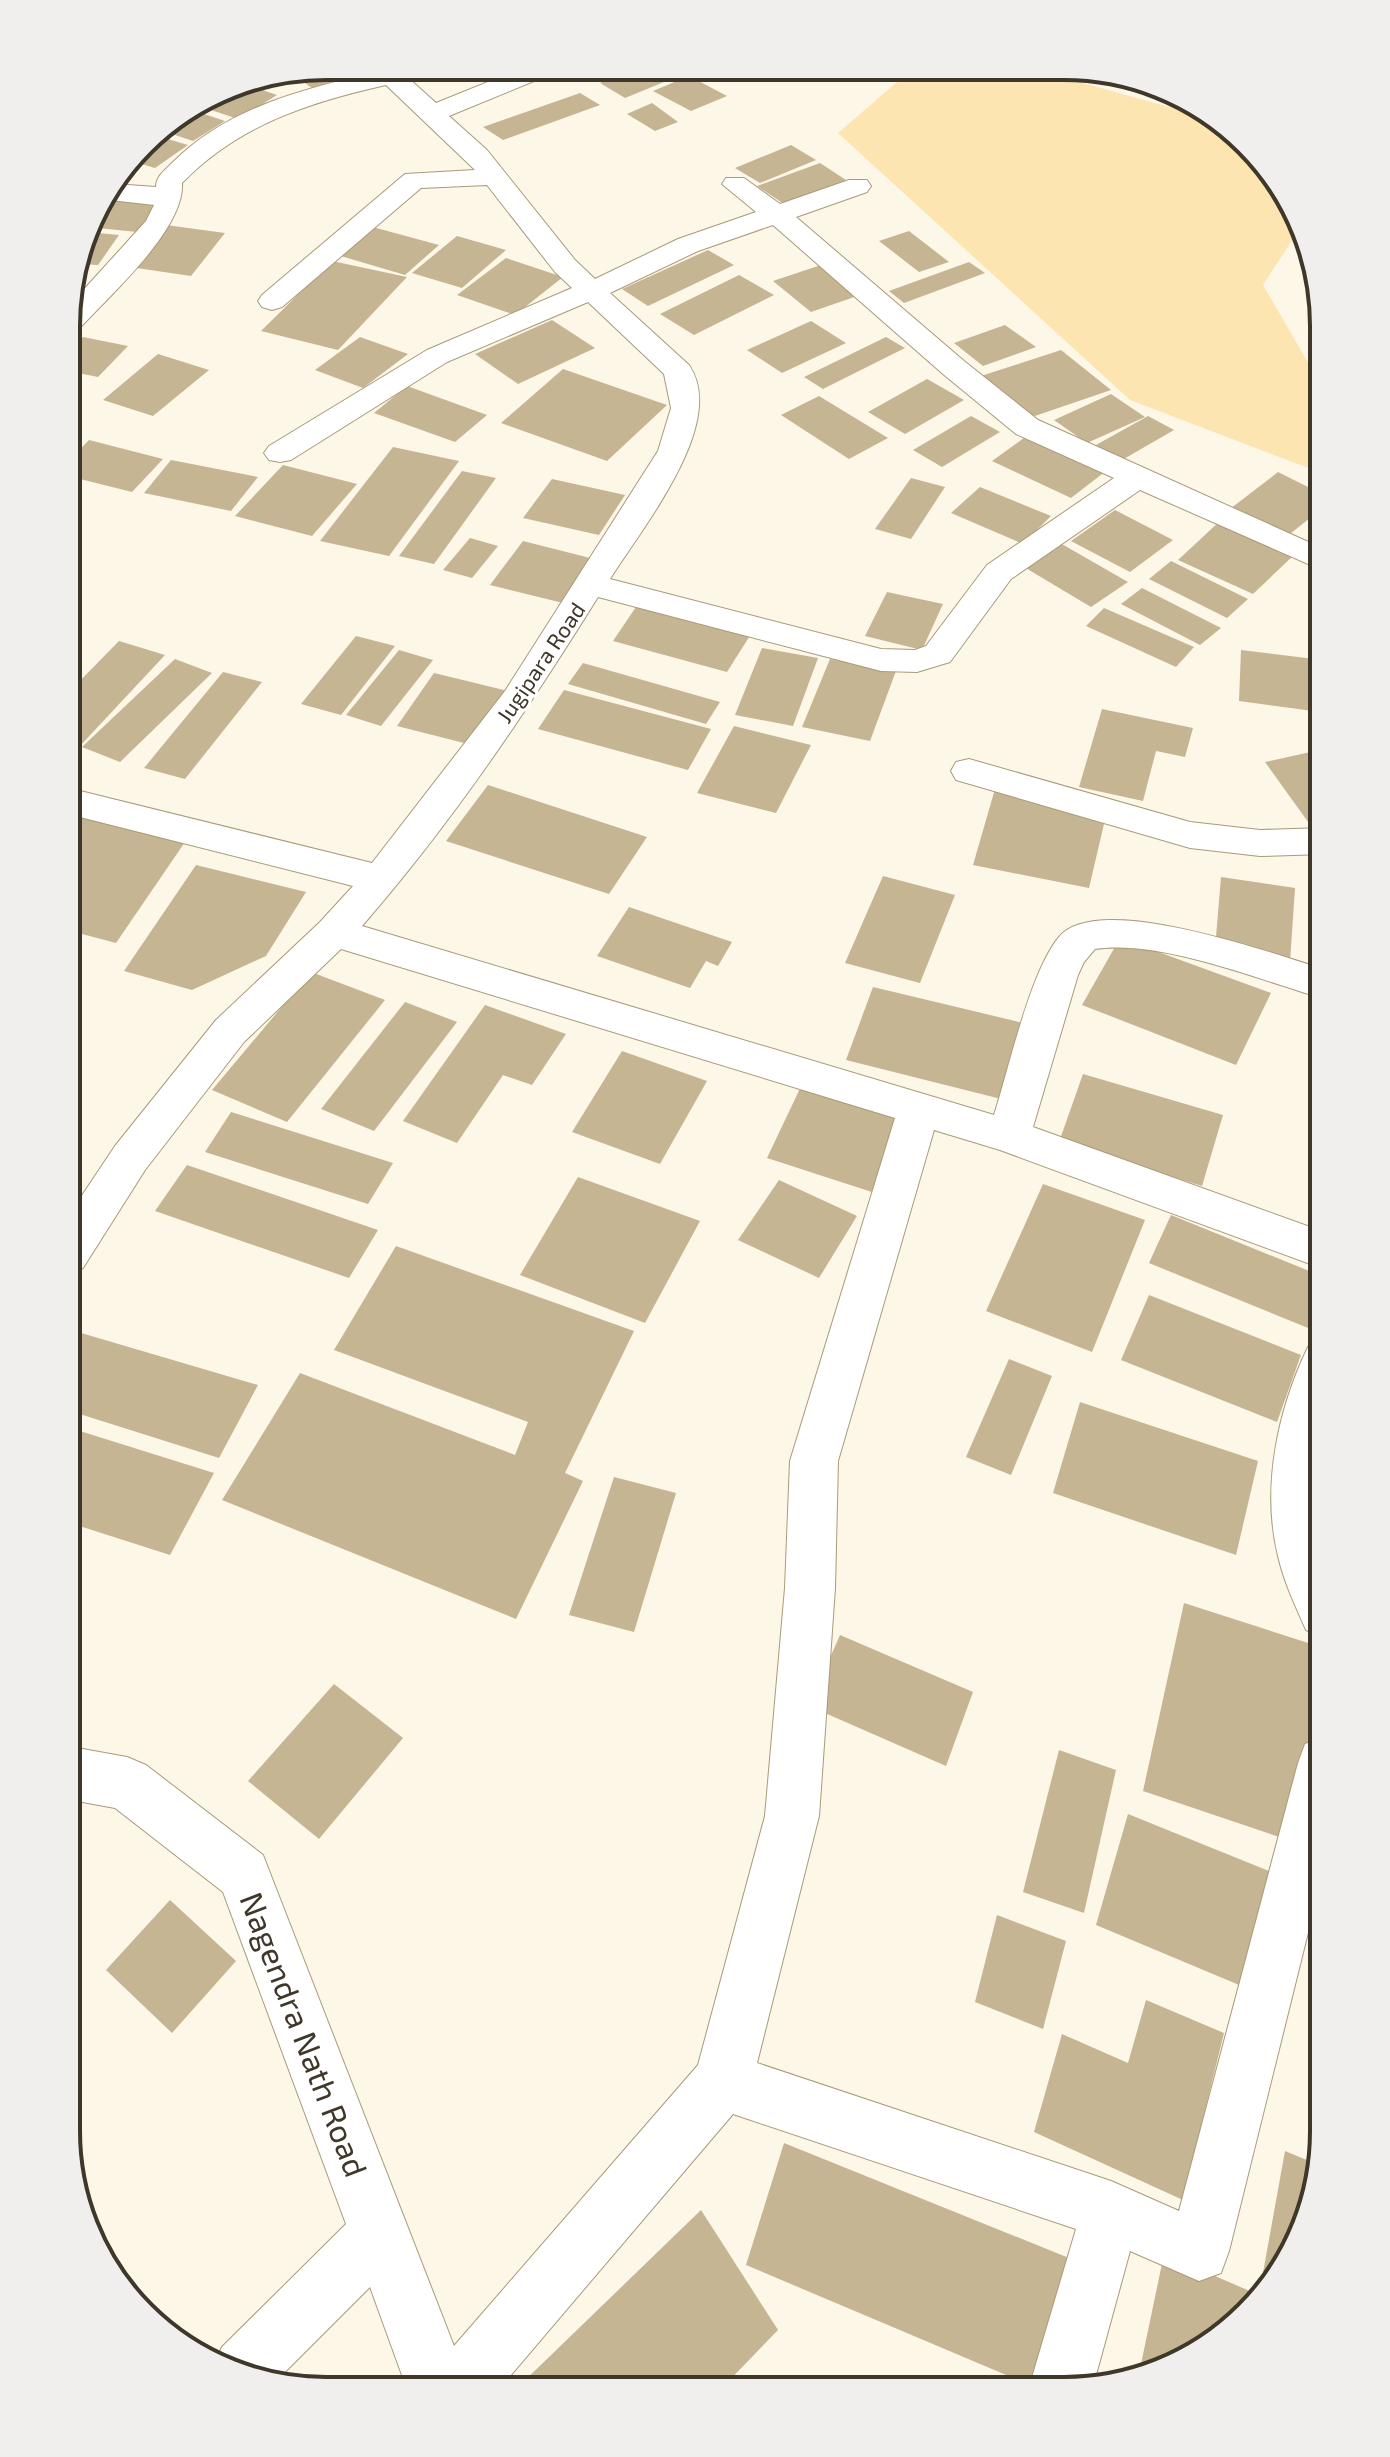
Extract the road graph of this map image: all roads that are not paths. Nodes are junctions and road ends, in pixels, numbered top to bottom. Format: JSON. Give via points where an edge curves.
{"nodes":[{"id":1,"x":358,"y":80,"type":"edge"},
{"id":2,"x":396,"y":80,"type":"edge"},
{"id":3,"x":515,"y":80,"type":"edge"},
{"id":4,"x":434,"y":113,"type":"junction"},
{"id":5,"x":494,"y":177,"type":"junction"},
{"id":6,"x":735,"y":184,"type":"dead end"},
{"id":7,"x":858,"y":186,"type":"dead end"},
{"id":8,"x":119,"y":193,"type":"edge"},
{"id":9,"x":171,"y":196,"type":"junction"},
{"id":10,"x":779,"y":214,"type":"junction"},
{"id":11,"x":592,"y":290,"type":"junction"},
{"id":12,"x":272,"y":301,"type":"dead end"},
{"id":13,"x":81,"y":310,"type":"edge"},
{"id":14,"x":280,"y":453,"type":"dead end"},
{"id":15,"x":1137,"y":477,"type":"junction"},
{"id":16,"x":1310,"y":555,"type":"edge"},
{"id":17,"x":592,"y":585,"type":"junction"},
{"id":18,"x":969,"y":771,"type":"dead end"},
{"id":19,"x":80,"y":804,"type":"edge"},
{"id":20,"x":1310,"y":841,"type":"edge"},
{"id":21,"x":381,"y":879,"type":"junction"},
{"id":22,"x":334,"y":932,"type":"junction"},
{"id":23,"x":1310,"y":980,"type":"edge"},
{"id":24,"x":919,"y":1109,"type":"junction"},
{"id":25,"x":1009,"y":1136,"type":"junction"},
{"id":26,"x":80,"y":1235,"type":"edge"},
{"id":27,"x":1309,"y":1246,"type":"edge"},
{"id":28,"x":1309,"y":1398,"type":"edge"},
{"id":29,"x":1309,"y":1574,"type":"edge"},
{"id":30,"x":80,"y":1775,"type":"edge"},
{"id":31,"x":1309,"y":1821,"type":"edge"},
{"id":32,"x":723,"y":2081,"type":"junction"},
{"id":33,"x":1111,"y":2211,"type":"junction"},
{"id":34,"x":382,"y":2232,"type":"junction"},
{"id":35,"x":249,"y":2364,"type":"edge"},
{"id":36,"x":435,"y":2377,"type":"edge"},
{"id":37,"x":468,"y":2377,"type":"edge"},
{"id":38,"x":1064,"y":2377,"type":"edge"}],
"edges":[{"from":1,"to":9,"type":"street","via":[[265,112],[181,167],[169,181]]},
{"from":2,"to":4,"type":"street","name":"Jugipara Road"},
{"from":3,"to":4,"type":"street"},
{"from":4,"to":5,"type":"street","name":"Jugipara Road"},
{"from":5,"to":11,"type":"street","name":"Jugipara Road","via":[[565,266]]},
{"from":5,"to":12,"type":"street","via":[[414,180]]},
{"from":6,"to":10,"type":"street"},
{"from":7,"to":10,"type":"street"},
{"from":8,"to":9,"type":"street"},
{"from":9,"to":13,"type":"street","via":[[157,226]]},
{"from":10,"to":11,"type":"street","via":[[688,245]]},
{"from":10,"to":15,"type":"street","via":[[986,397],[1027,427]]},
{"from":11,"to":14,"type":"street","via":[[437,356]]},
{"from":11,"to":17,"type":"street","name":"Jugipara Road","via":[[678,371],[686,408],[674,451]]},
{"from":15,"to":16,"type":"street"},
{"from":15,"to":17,"type":"street","via":[[999,572],[938,654],[917,661],[881,660]]},
{"from":17,"to":21,"type":"street","name":"Jugipara Road","via":[[517,699]]},
{"from":18,"to":20,"type":"street","via":[[1190,835],[1260,843]]},
{"from":19,"to":21,"type":"street"},
{"from":21,"to":22,"type":"street","name":"Jugipara Road"},
{"from":22,"to":24,"type":"street"},
{"from":22,"to":26,"type":"street","name":"Jugipara Road","via":[[230,1031],[130,1158]]},
{"from":23,"to":25,"type":"street","via":[[1143,935],[1112,931],[1085,937],[1068,952],[1058,975]]},
{"from":24,"to":25,"type":"street"},
{"from":24,"to":32,"type":"street","via":[[814,1461],[792,1816]]},
{"from":25,"to":27,"type":"street"},
{"from":28,"to":29,"type":"street","via":[[1296,1465],[1296,1523]]},
{"from":30,"to":34,"type":"street","name":"Nagendra Nath Road","via":[[127,1784],[244,1874]]},
{"from":31,"to":33,"type":"street","via":[[1199,2251]]},
{"from":32,"to":33,"type":"street"},
{"from":32,"to":37,"type":"street"},
{"from":33,"to":38,"type":"street"},
{"from":34,"to":35,"type":"street"},
{"from":34,"to":36,"type":"street","name":"Nagendra Nath Road"}]}
